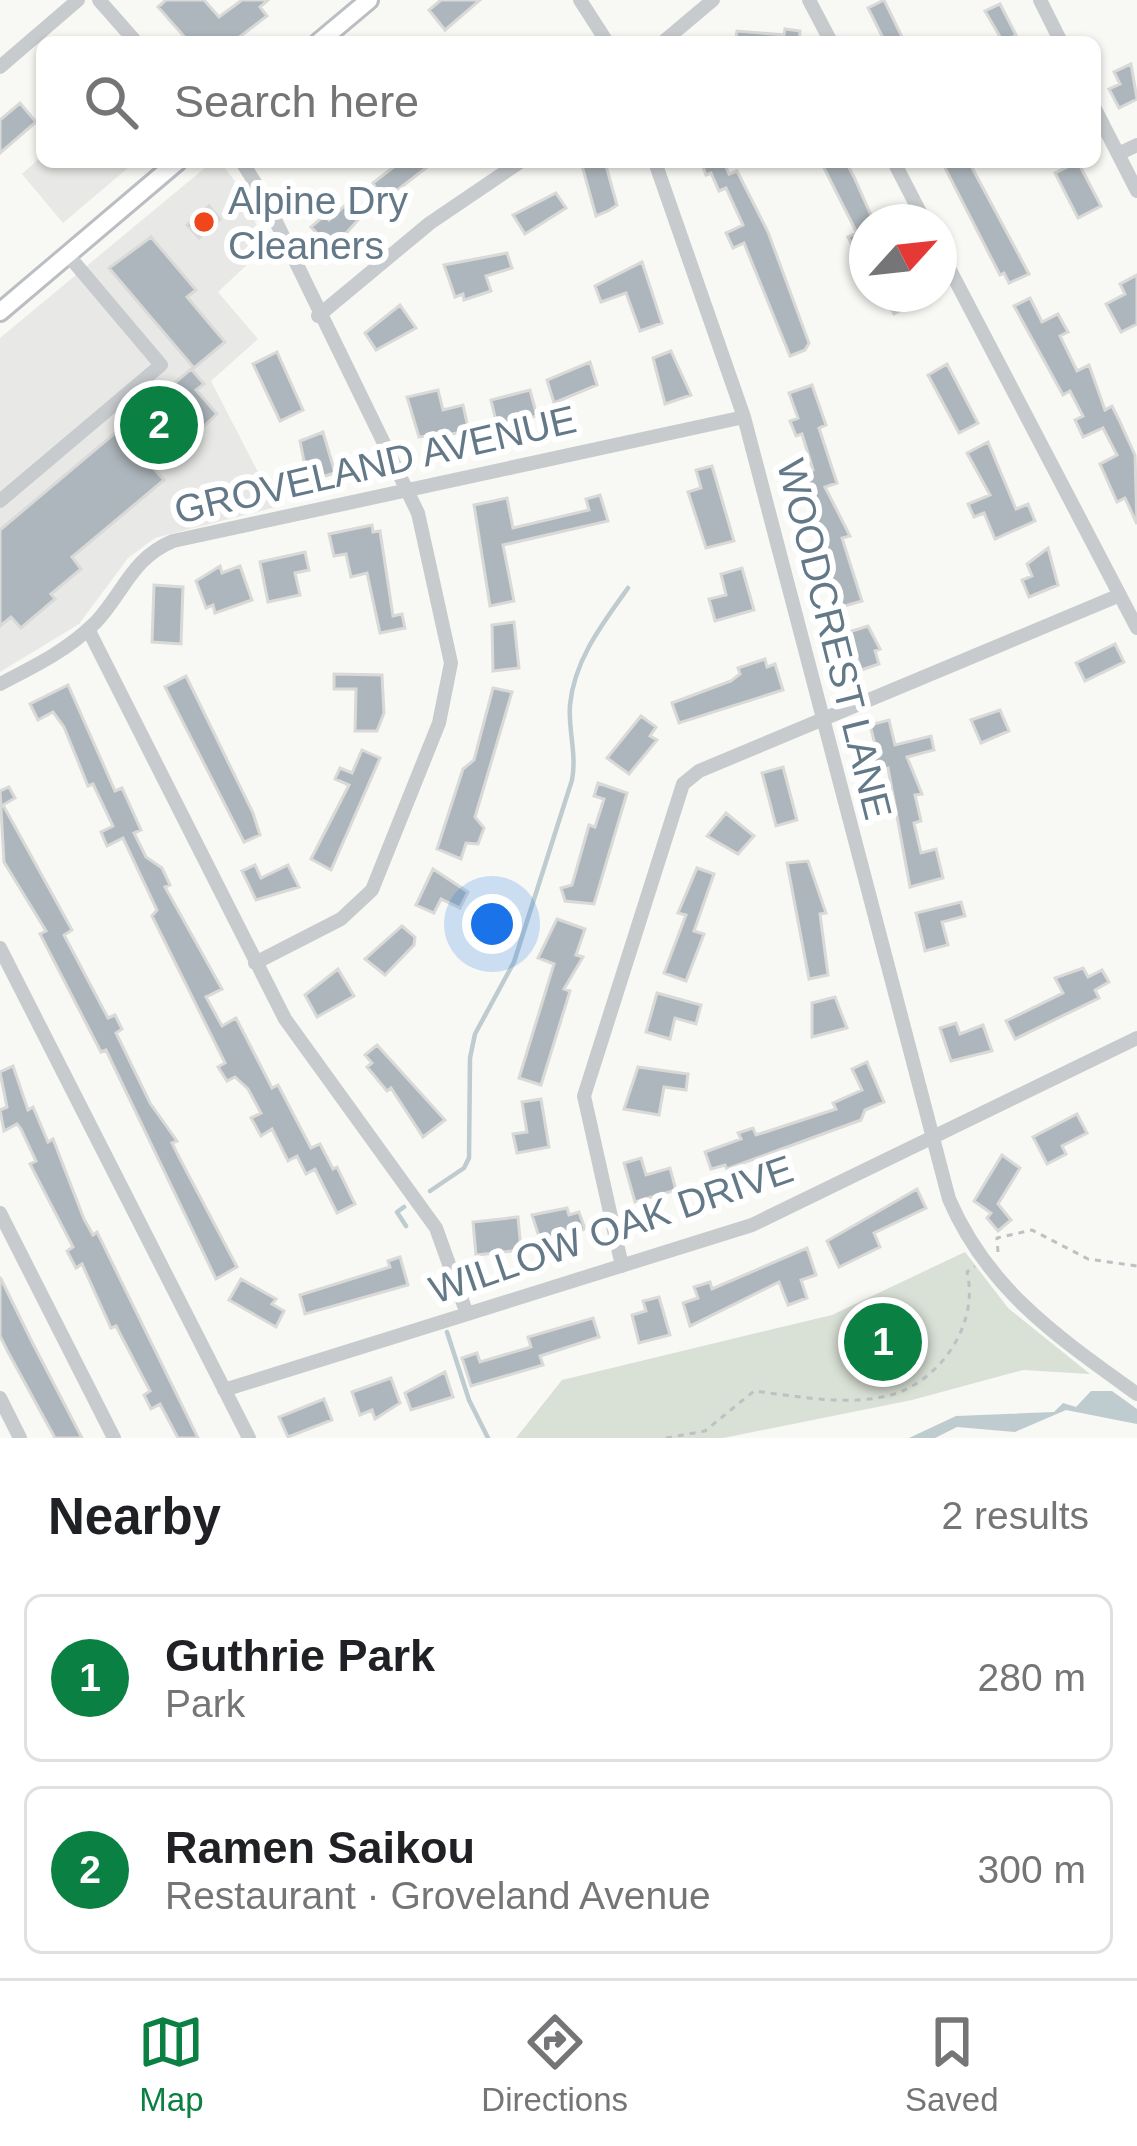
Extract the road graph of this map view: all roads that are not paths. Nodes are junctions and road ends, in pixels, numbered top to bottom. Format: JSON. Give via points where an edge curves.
{"nodes":[{"id":1,"x":78,"y":0,"type":"edge"},
{"id":2,"x":99,"y":0,"type":"edge"},
{"id":3,"x":370,"y":0,"type":"edge"},
{"id":4,"x":580,"y":0,"type":"edge"},
{"id":5,"x":712,"y":0,"type":"edge"},
{"id":6,"x":809,"y":0,"type":"edge"},
{"id":7,"x":1040,"y":0,"type":"edge"},
{"id":8,"x":36,"y":36,"type":"edge"},
{"id":9,"x":36,"y":36,"type":"edge"},
{"id":10,"x":131,"y":36,"type":"edge"},
{"id":11,"x":327,"y":36,"type":"edge"},
{"id":12,"x":603,"y":36,"type":"edge"},
{"id":13,"x":670,"y":36,"type":"edge"},
{"id":14,"x":828,"y":36,"type":"edge"},
{"id":15,"x":1058,"y":36,"type":"edge"},
{"id":16,"x":0,"y":67,"type":"edge"},
{"id":17,"x":1101,"y":121,"type":"edge"},
{"id":18,"x":1137,"y":145,"type":"edge"},
{"id":19,"x":1118,"y":154,"type":"junction"},
{"id":20,"x":170,"y":168,"type":"edge"},
{"id":21,"x":246,"y":168,"type":"edge"},
{"id":22,"x":511,"y":168,"type":"edge"},
{"id":23,"x":657,"y":168,"type":"edge"},
{"id":24,"x":897,"y":168,"type":"edge"},
{"id":25,"x":1137,"y":191,"type":"edge"},
{"id":26,"x":916,"y":204,"type":"edge"},
{"id":27,"x":68,"y":255,"type":"junction"},
{"id":28,"x":957,"y":283,"type":"edge"},
{"id":29,"x":0,"y":312,"type":"edge"},
{"id":30,"x":318,"y":316,"type":"junction"},
{"id":31,"x":745,"y":417,"type":"junction"},
{"id":32,"x":407,"y":490,"type":"junction"},
{"id":33,"x":0,"y":501,"type":"edge"},
{"id":34,"x":1120,"y":595,"type":"junction"},
{"id":35,"x":1137,"y":628,"type":"edge"},
{"id":36,"x":88,"y":629,"type":"junction"},
{"id":37,"x":0,"y":684,"type":"edge"},
{"id":38,"x":821,"y":724,"type":"junction"},
{"id":39,"x":0,"y":948,"type":"edge"},
{"id":40,"x":255,"y":963,"type":"junction"},
{"id":41,"x":1137,"y":1038,"type":"edge"},
{"id":42,"x":932,"y":1138,"type":"junction"},
{"id":43,"x":0,"y":1213,"type":"edge"},
{"id":44,"x":622,"y":1266,"type":"junction"},
{"id":45,"x":467,"y":1314,"type":"junction"},
{"id":46,"x":224,"y":1390,"type":"junction"},
{"id":47,"x":1137,"y":1394,"type":"edge"},
{"id":48,"x":0,"y":1398,"type":"edge"},
{"id":49,"x":20,"y":1438,"type":"edge"},
{"id":50,"x":114,"y":1438,"type":"edge"},
{"id":51,"x":249,"y":1438,"type":"edge"}],
"edges":[{"from":1,"to":9,"type":"street"},
{"from":2,"to":10,"type":"street"},
{"from":3,"to":11,"type":"main road"},
{"from":4,"to":12,"type":"street"},
{"from":5,"to":13,"type":"street"},
{"from":6,"to":14,"type":"street"},
{"from":7,"to":15,"type":"street"},
{"from":8,"to":16,"type":"street"},
{"from":17,"to":19,"type":"street"},
{"from":18,"to":19,"type":"street"},
{"from":19,"to":25,"type":"street"},
{"from":20,"to":27,"type":"main road"},
{"from":21,"to":30,"type":"street"},
{"from":22,"to":30,"type":"street"},
{"from":23,"to":31,"type":"street","name":"WOODCREST LANE"},
{"from":24,"to":26,"type":"street"},
{"from":27,"to":29,"type":"main road"},
{"from":27,"to":33,"type":"street","via":[[161,365]]},
{"from":28,"to":34,"type":"street"},
{"from":30,"to":32,"type":"street"},
{"from":31,"to":32,"type":"street","name":"GROVELAND AVENUE"},
{"from":31,"to":38,"type":"street","name":"WOODCREST LANE"},
{"from":32,"to":36,"type":"street","name":"GROVELAND AVENUE","via":[[164,545],[132,569]]},
{"from":32,"to":40,"type":"street","via":[[450,646],[443,711],[369,894],[336,922]]},
{"from":34,"to":35,"type":"street"},
{"from":34,"to":38,"type":"street"},
{"from":36,"to":37,"type":"street","name":"GROVELAND AVENUE"},
{"from":36,"to":40,"type":"street"},
{"from":38,"to":42,"type":"street","name":"WOODCREST LANE"},
{"from":38,"to":44,"type":"street","via":[[698,771],[677,794],[584,1096]]},
{"from":39,"to":46,"type":"street"},
{"from":40,"to":45,"type":"street","via":[[308,1056],[436,1228]]},
{"from":41,"to":42,"type":"street","name":"WILLOW OAK DRIVE"},
{"from":42,"to":44,"type":"street","name":"WILLOW OAK DRIVE","via":[[766,1219]]},
{"from":42,"to":47,"type":"street","name":"WOODCREST LANE","via":[[954,1210],[1000,1285]]},
{"from":43,"to":50,"type":"street"},
{"from":44,"to":45,"type":"street","name":"WILLOW OAK DRIVE"},
{"from":45,"to":46,"type":"street","name":"WILLOW OAK DRIVE"},
{"from":46,"to":51,"type":"street"},
{"from":48,"to":49,"type":"street"}]}
